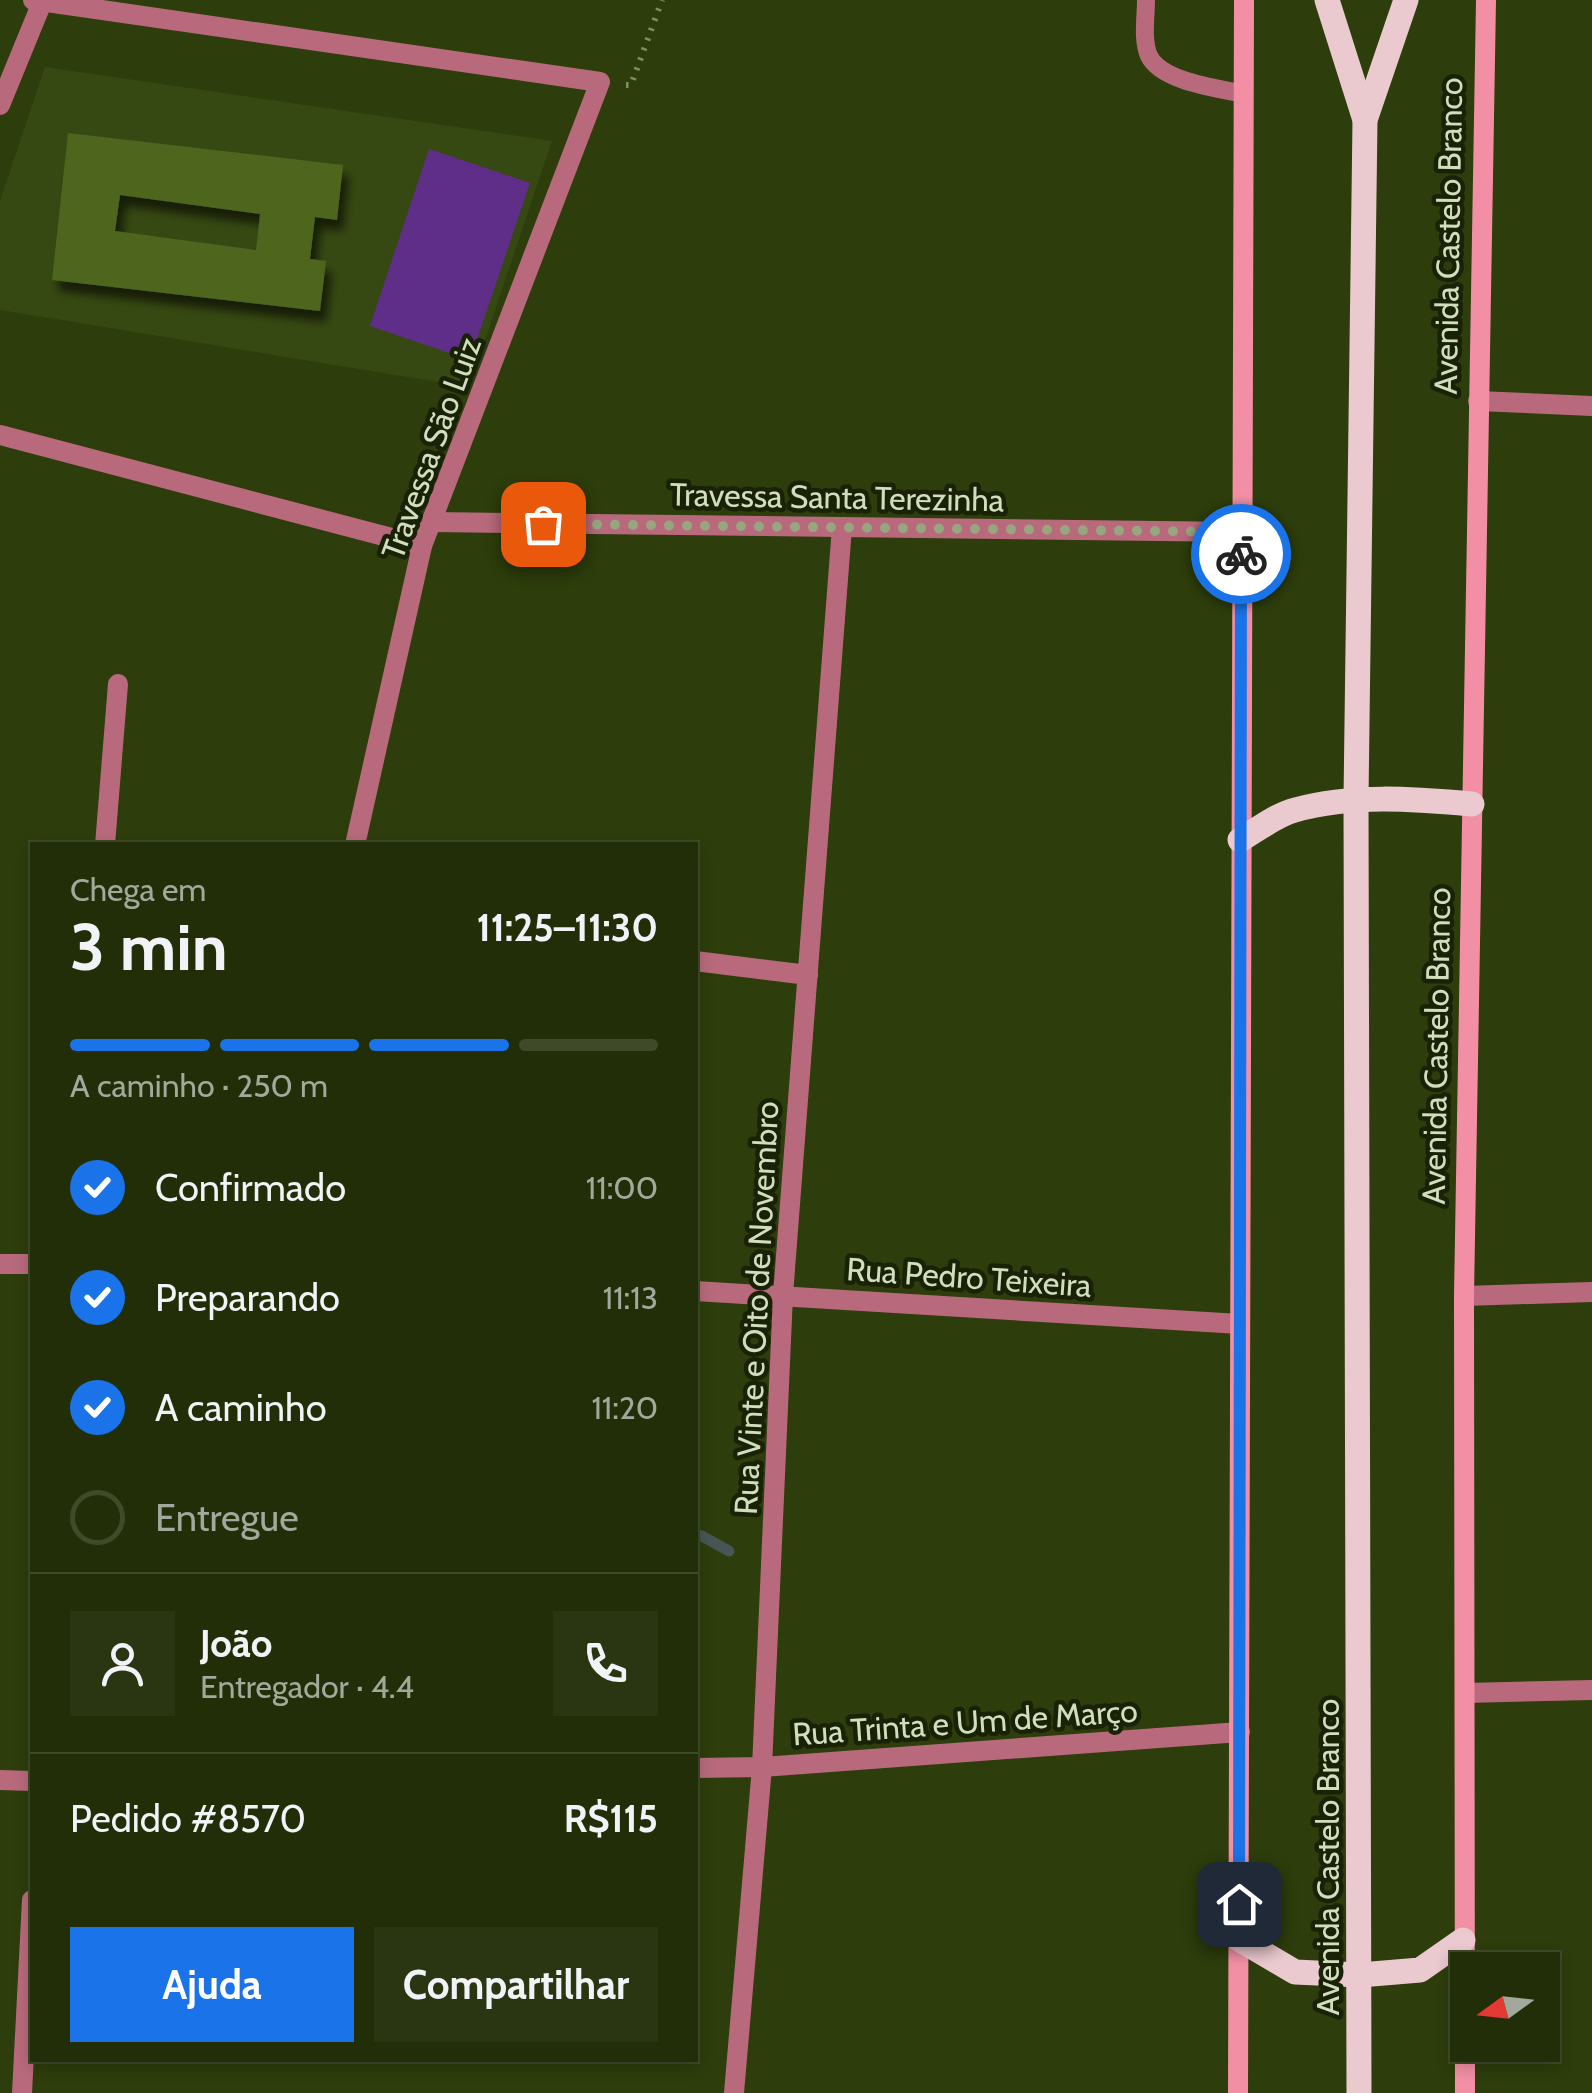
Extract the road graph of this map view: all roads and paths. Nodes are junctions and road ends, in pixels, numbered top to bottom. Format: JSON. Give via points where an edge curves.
{"nodes":[{"id":1,"x":662,"y":0,"type":"edge"},
{"id":2,"x":1146,"y":0,"type":"edge"},
{"id":3,"x":1244,"y":0,"type":"edge"},
{"id":4,"x":1327,"y":0,"type":"edge"},
{"id":5,"x":1406,"y":0,"type":"edge"},
{"id":6,"x":1486,"y":0,"type":"edge"},
{"id":7,"x":40,"y":1,"type":"edge"},
{"id":8,"x":600,"y":82,"type":"junction"},
{"id":9,"x":1244,"y":94,"type":"junction"},
{"id":10,"x":0,"y":105,"type":"edge"},
{"id":11,"x":1365,"y":120,"type":"junction"},
{"id":12,"x":1478,"y":401,"type":"junction"},
{"id":13,"x":1592,"y":406,"type":"edge"},
{"id":14,"x":0,"y":435,"type":"edge"},
{"id":15,"x":432,"y":522,"type":"junction"},
{"id":16,"x":842,"y":527,"type":"junction"},
{"id":17,"x":1241,"y":532,"type":"junction"},
{"id":18,"x":422,"y":546,"type":"junction"},
{"id":19,"x":118,"y":684,"type":"dead end"},
{"id":20,"x":1356,"y":799,"type":"junction"},
{"id":21,"x":1472,"y":804,"type":"junction"},
{"id":22,"x":1240,"y":840,"type":"junction"},
{"id":23,"x":105,"y":842,"type":"edge"},
{"id":24,"x":356,"y":842,"type":"edge"},
{"id":25,"x":698,"y":961,"type":"edge"},
{"id":26,"x":808,"y":975,"type":"junction"},
{"id":27,"x":0,"y":1264,"type":"edge"},
{"id":28,"x":30,"y":1264,"type":"edge"},
{"id":29,"x":698,"y":1291,"type":"edge"},
{"id":30,"x":1592,"y":1292,"type":"edge"},
{"id":31,"x":783,"y":1296,"type":"junction"},
{"id":32,"x":1464,"y":1296,"type":"junction"},
{"id":33,"x":1240,"y":1324,"type":"junction"},
{"id":34,"x":1592,"y":1690,"type":"edge"},
{"id":35,"x":1466,"y":1693,"type":"junction"},
{"id":36,"x":1240,"y":1732,"type":"junction"},
{"id":37,"x":762,"y":1767,"type":"junction"},
{"id":38,"x":698,"y":1768,"type":"edge"},
{"id":39,"x":0,"y":1780,"type":"edge"},
{"id":40,"x":30,"y":1782,"type":"edge"},
{"id":41,"x":30,"y":1939,"type":"edge"},
{"id":42,"x":1239,"y":1939,"type":"junction"},
{"id":43,"x":1463,"y":1940,"type":"junction"},
{"id":44,"x":1360,"y":1975,"type":"junction"},
{"id":45,"x":22,"y":2093,"type":"edge"},
{"id":46,"x":734,"y":2093,"type":"edge"},
{"id":47,"x":1238,"y":2093,"type":"edge"},
{"id":48,"x":1359,"y":2093,"type":"edge"},
{"id":49,"x":1464,"y":2093,"type":"edge"}],
"edges":[{"from":1,"to":8,"type":"path","via":[[632,86]]},
{"from":2,"to":9,"type":"lane","via":[[1150,58],[1169,76]]},
{"from":3,"to":9,"type":"main road"},
{"from":4,"to":11,"type":"main road","name":"Avenida Castelo Branco"},
{"from":5,"to":11,"type":"main road","name":"Avenida Castelo Branco"},
{"from":6,"to":12,"type":"main road","name":"Avenida Castelo Branco"},
{"from":7,"to":8,"type":"street"},
{"from":7,"to":10,"type":"street"},
{"from":8,"to":15,"type":"street","name":"Travessa São Luiz"},
{"from":9,"to":17,"type":"main road"},
{"from":11,"to":20,"type":"main road","name":"Avenida Castelo Branco"},
{"from":12,"to":13,"type":"street"},
{"from":12,"to":21,"type":"main road","name":"Avenida Castelo Branco"},
{"from":14,"to":18,"type":"street"},
{"from":15,"to":16,"type":"street","name":"Travessa Santa Terezinha"},
{"from":15,"to":18,"type":"street","name":"Travessa São Luiz"},
{"from":16,"to":17,"type":"street","name":"Travessa Santa Terezinha"},
{"from":16,"to":26,"type":"street","name":"Rua Vinte e Oito de Novembro"},
{"from":17,"to":22,"type":"main road"},
{"from":18,"to":24,"type":"street","name":"Travessa São Luiz"},
{"from":19,"to":23,"type":"street"},
{"from":20,"to":21,"type":"main road"},
{"from":20,"to":22,"type":"main road","via":[[1291,810]]},
{"from":20,"to":44,"type":"main road","name":"Avenida Castelo Branco"},
{"from":21,"to":32,"type":"main road","name":"Avenida Castelo Branco"},
{"from":22,"to":33,"type":"main road"},
{"from":25,"to":26,"type":"street"},
{"from":26,"to":31,"type":"street","name":"Rua Vinte e Oito de Novembro"},
{"from":27,"to":28,"type":"street"},
{"from":29,"to":31,"type":"street","name":"Rua Pedro Teixeira"},
{"from":30,"to":32,"type":"street"},
{"from":31,"to":33,"type":"street","name":"Rua Pedro Teixeira"},
{"from":31,"to":37,"type":"street","name":"Rua Vinte e Oito de Novembro"},
{"from":32,"to":35,"type":"main road","name":"Avenida Castelo Branco"},
{"from":33,"to":36,"type":"main road"},
{"from":34,"to":35,"type":"street"},
{"from":35,"to":43,"type":"main road","name":"Avenida Castelo Branco"},
{"from":36,"to":37,"type":"street","name":"Rua Trinta e Um de Março"},
{"from":36,"to":42,"type":"main road"},
{"from":37,"to":38,"type":"street","name":"Rua Trinta e Um de Março"},
{"from":37,"to":46,"type":"street","name":"Rua Vinte e Oito de Novembro"},
{"from":39,"to":40,"type":"street"},
{"from":41,"to":45,"type":"street"},
{"from":42,"to":44,"type":"main road","via":[[1295,1972]]},
{"from":42,"to":47,"type":"main road"},
{"from":43,"to":44,"type":"main road","via":[[1420,1970]]},
{"from":43,"to":49,"type":"main road","name":"Avenida Castelo Branco"},
{"from":44,"to":48,"type":"main road","name":"Avenida Castelo Branco"}]}
